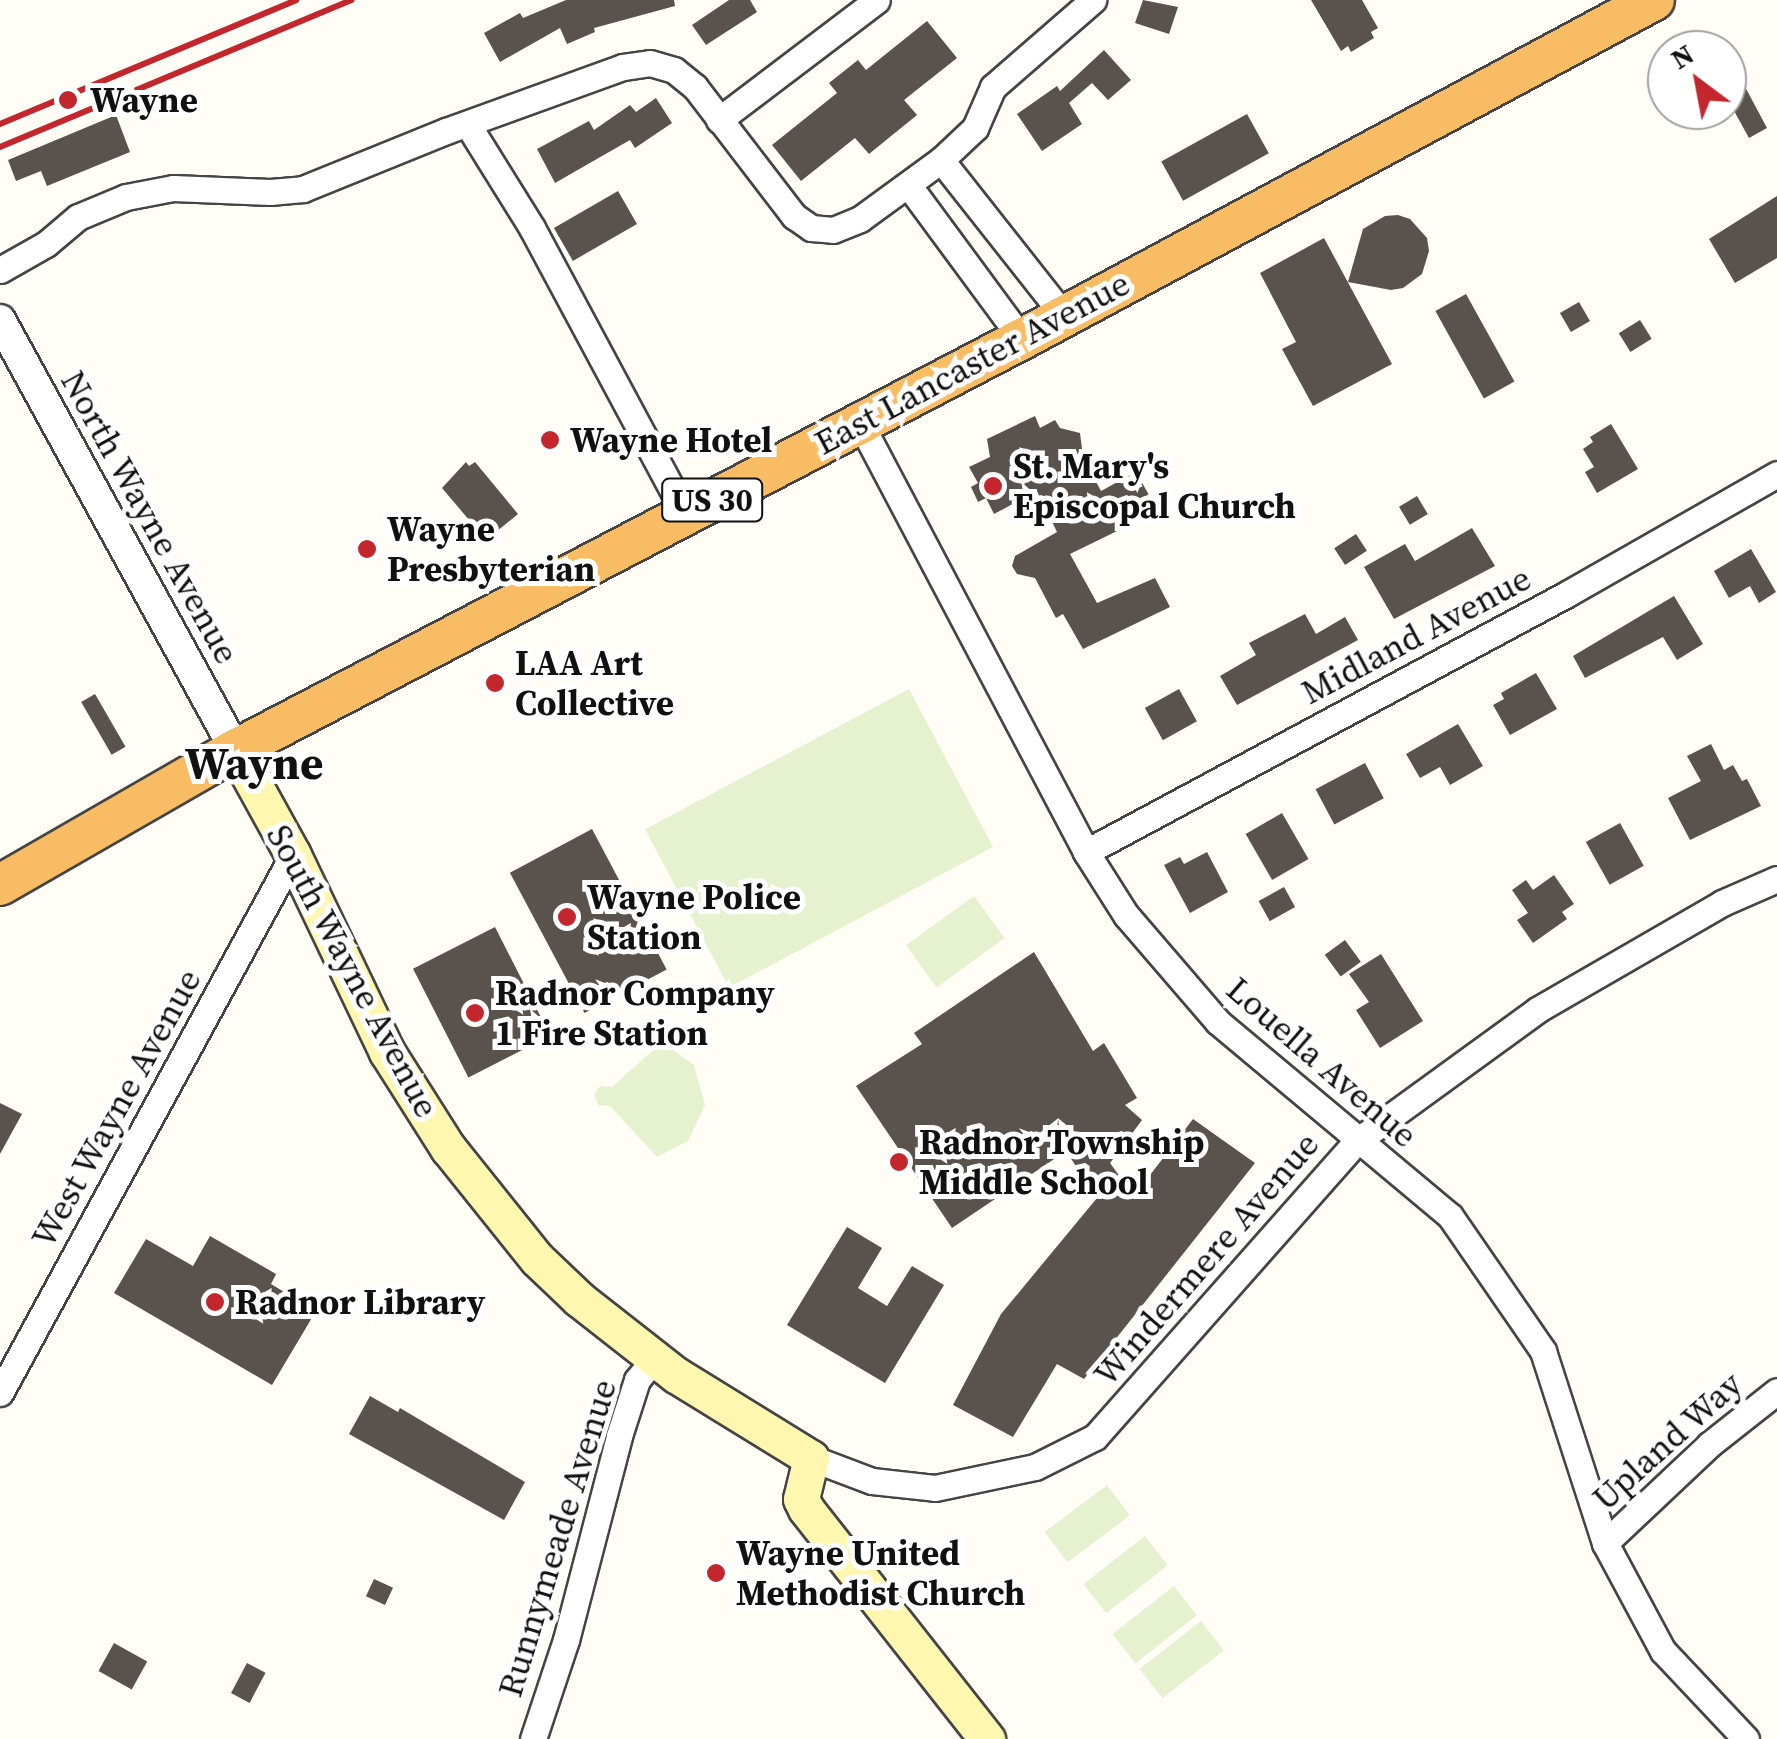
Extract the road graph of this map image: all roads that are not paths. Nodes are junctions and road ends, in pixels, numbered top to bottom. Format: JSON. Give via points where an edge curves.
{"nodes":[{"id":1,"x":877,"y":0,"type":"edge"},
{"id":2,"x":1093,"y":0,"type":"edge"},
{"id":3,"x":1654,"y":0,"type":"edge"},
{"id":4,"x":720,"y":120,"type":"junction"},
{"id":5,"x":468,"y":126,"type":"junction"},
{"id":6,"x":941,"y":160,"type":"junction"},
{"id":7,"x":908,"y":186,"type":"junction"},
{"id":8,"x":0,"y":270,"type":"edge"},
{"id":9,"x":1064,"y":316,"type":"junction"},
{"id":10,"x":0,"y":320,"type":"edge"},
{"id":11,"x":1022,"y":339,"type":"junction"},
{"id":12,"x":859,"y":422,"type":"junction"},
{"id":13,"x":1777,"y":474,"type":"edge"},
{"id":14,"x":686,"y":515,"type":"junction"},
{"id":15,"x":235,"y":750,"type":"junction"},
{"id":16,"x":1086,"y":852,"type":"junction"},
{"id":17,"x":293,"y":855,"type":"junction"},
{"id":18,"x":1777,"y":879,"type":"edge"},
{"id":19,"x":0,"y":884,"type":"edge"},
{"id":20,"x":1357,"y":1141,"type":"junction"},
{"id":21,"x":654,"y":1359,"type":"junction"},
{"id":22,"x":1777,"y":1391,"type":"edge"},
{"id":23,"x":0,"y":1393,"type":"edge"},
{"id":24,"x":810,"y":1458,"type":"junction"},
{"id":25,"x":1604,"y":1543,"type":"junction"},
{"id":26,"x":534,"y":1739,"type":"edge"},
{"id":27,"x":988,"y":1739,"type":"edge"},
{"id":28,"x":1746,"y":1739,"type":"edge"}],
"edges":[{"from":1,"to":4,"type":"street"},
{"from":2,"to":6,"type":"street","via":[[994,87],[975,128]]},
{"from":3,"to":9,"type":"highway","name":"East Lancaster Avenue","number":"US 30"},
{"from":4,"to":5,"type":"street","via":[[682,75],[650,63],[623,67]]},
{"from":4,"to":7,"type":"street","via":[[794,216],[811,228],[844,227]]},
{"from":5,"to":8,"type":"street","via":[[302,188],[173,188],[126,198],[78,218]]},
{"from":5,"to":14,"type":"street","via":[[540,243]]},
{"from":6,"to":7,"type":"street"},
{"from":6,"to":9,"type":"street"},
{"from":7,"to":11,"type":"street"},
{"from":9,"to":11,"type":"highway","name":"East Lancaster Avenue","number":"US 30"},
{"from":10,"to":15,"type":"street","name":"North Wayne Avenue"},
{"from":11,"to":12,"type":"highway","name":"East Lancaster Avenue","number":"US 30"},
{"from":12,"to":14,"type":"highway","name":"East Lancaster Avenue","number":"US 30"},
{"from":12,"to":16,"type":"street","name":"Louella Avenue"},
{"from":13,"to":16,"type":"street","name":"Midland Avenue"},
{"from":14,"to":15,"type":"highway","name":"East Lancaster Avenue","number":"US 30"},
{"from":15,"to":17,"type":"main road","name":"South Wayne Avenue"},
{"from":15,"to":19,"type":"highway","number":"US 30"},
{"from":16,"to":20,"type":"street","name":"Louella Avenue","via":[[1126,915],[1204,1007]]},
{"from":17,"to":21,"type":"main road","name":"South Wayne Avenue","via":[[387,1052],[448,1148],[538,1259]]},
{"from":17,"to":23,"type":"street","name":"West Wayne Avenue"},
{"from":18,"to":20,"type":"street","name":"Windermere Avenue","via":[[1722,903],[1537,1010]]},
{"from":20,"to":24,"type":"street","name":"Windermere Avenue","via":[[1094,1437],[1035,1467],[935,1488],[872,1482]]},
{"from":20,"to":25,"type":"street","name":"Louella Avenue","via":[[1450,1216],[1544,1351]]},
{"from":21,"to":24,"type":"main road","name":"South Wayne Avenue"},
{"from":21,"to":26,"type":"street","name":"Runnymeade Avenue","via":[[637,1380],[618,1436]]},
{"from":22,"to":25,"type":"street","name":"Upland Way"},
{"from":24,"to":27,"type":"main road","via":[[801,1499],[806,1509]]},
{"from":25,"to":28,"type":"street","name":"Louella Avenue","via":[[1663,1651]]}]}
